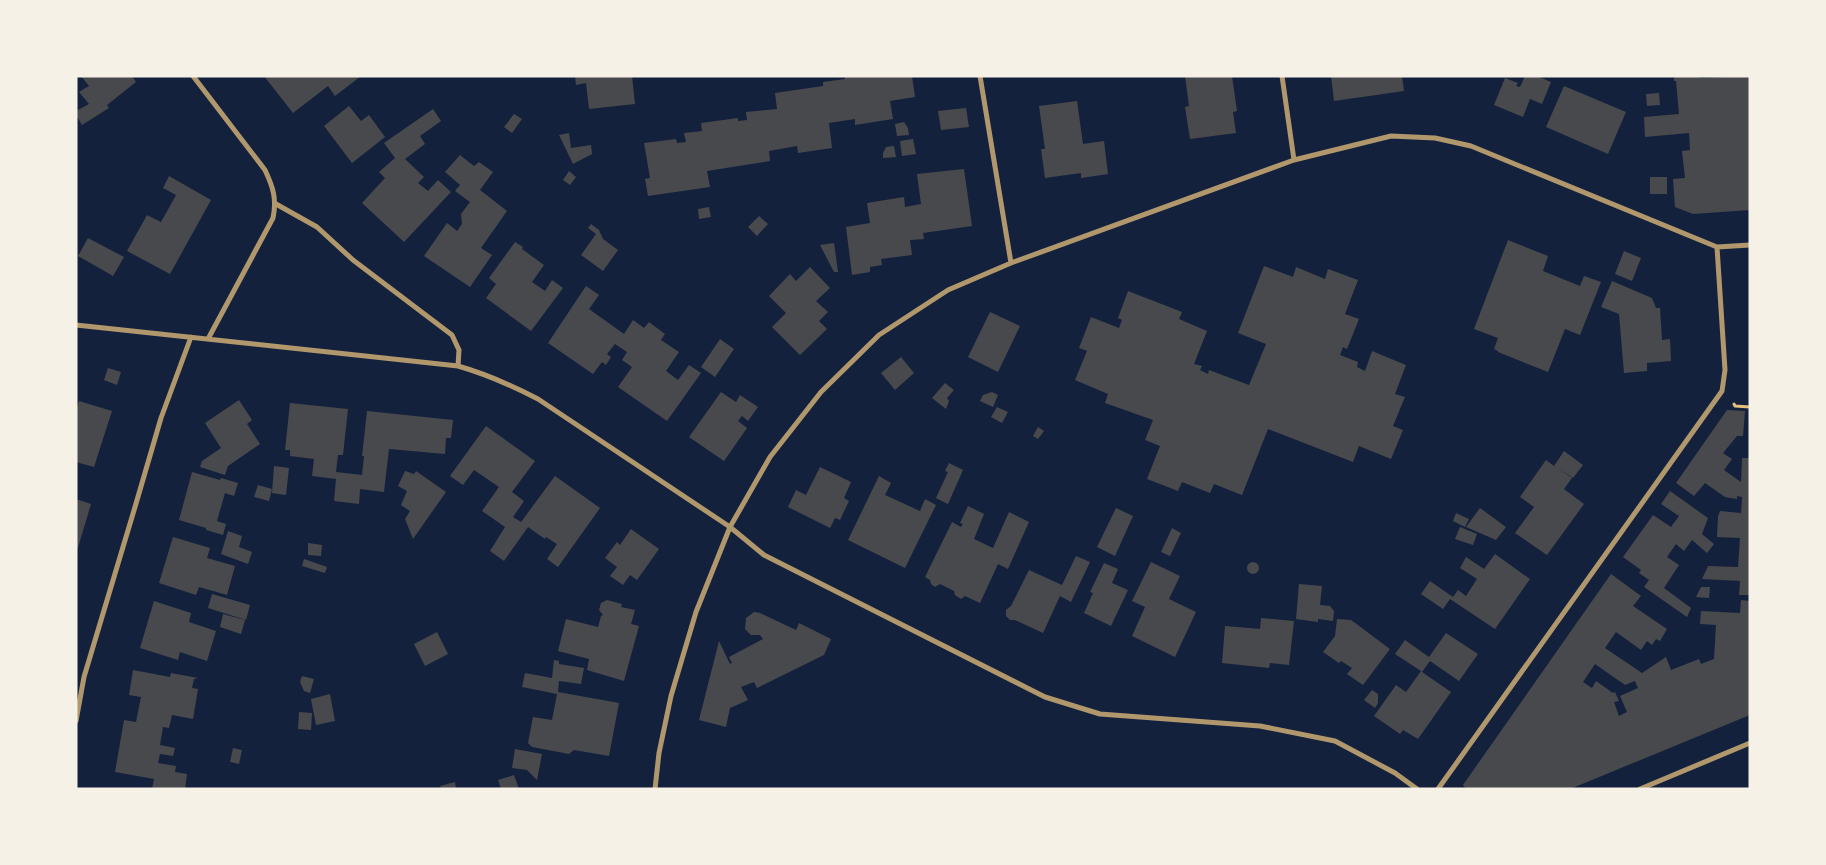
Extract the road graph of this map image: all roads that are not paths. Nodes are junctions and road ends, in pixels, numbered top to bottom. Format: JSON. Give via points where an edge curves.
{"nodes":[{"id":1,"x":193,"y":76,"type":"edge"},
{"id":2,"x":980,"y":76,"type":"edge"},
{"id":3,"x":1282,"y":76,"type":"edge"},
{"id":4,"x":1294,"y":160,"type":"junction"},
{"id":5,"x":276,"y":204,"type":"junction"},
{"id":6,"x":1750,"y":245,"type":"edge"},
{"id":7,"x":1717,"y":247,"type":"junction"},
{"id":8,"x":1011,"y":263,"type":"junction"},
{"id":9,"x":76,"y":325,"type":"edge"},
{"id":10,"x":191,"y":337,"type":"junction"},
{"id":11,"x":208,"y":338,"type":"junction"},
{"id":12,"x":458,"y":366,"type":"junction"},
{"id":13,"x":730,"y":527,"type":"junction"},
{"id":14,"x":76,"y":721,"type":"edge"},
{"id":15,"x":1750,"y":743,"type":"edge"},
{"id":16,"x":655,"y":789,"type":"edge"},
{"id":17,"x":1417,"y":789,"type":"edge"},
{"id":18,"x":1438,"y":789,"type":"edge"},
{"id":19,"x":1640,"y":789,"type":"edge"}],
"edges":[{"from":1,"to":5,"type":"street","via":[[264,170],[273,187]]},
{"from":2,"to":8,"type":"street"},
{"from":3,"to":4,"type":"street"},
{"from":4,"to":7,"type":"street","via":[[1391,136],[1435,138],[1471,146]]},
{"from":4,"to":8,"type":"street"},
{"from":5,"to":11,"type":"street","via":[[273,218]]},
{"from":5,"to":12,"type":"street","via":[[317,227],[353,260],[452,336],[459,350]]},
{"from":6,"to":7,"type":"street"},
{"from":7,"to":18,"type":"street","via":[[1725,370],[1722,391]]},
{"from":8,"to":13,"type":"street","via":[[948,290],[879,335],[821,392],[775,450]]},
{"from":9,"to":10,"type":"street"},
{"from":10,"to":11,"type":"street"},
{"from":10,"to":14,"type":"street","via":[[161,418],[84,676]]},
{"from":11,"to":12,"type":"street"},
{"from":12,"to":13,"type":"street","via":[[505,382],[538,399]]},
{"from":13,"to":16,"type":"street","via":[[696,612],[671,696]]},
{"from":13,"to":17,"type":"street","via":[[764,555],[1045,697],[1100,714],[1260,726],[1335,741],[1395,773]]},
{"from":15,"to":19,"type":"street"}]}
